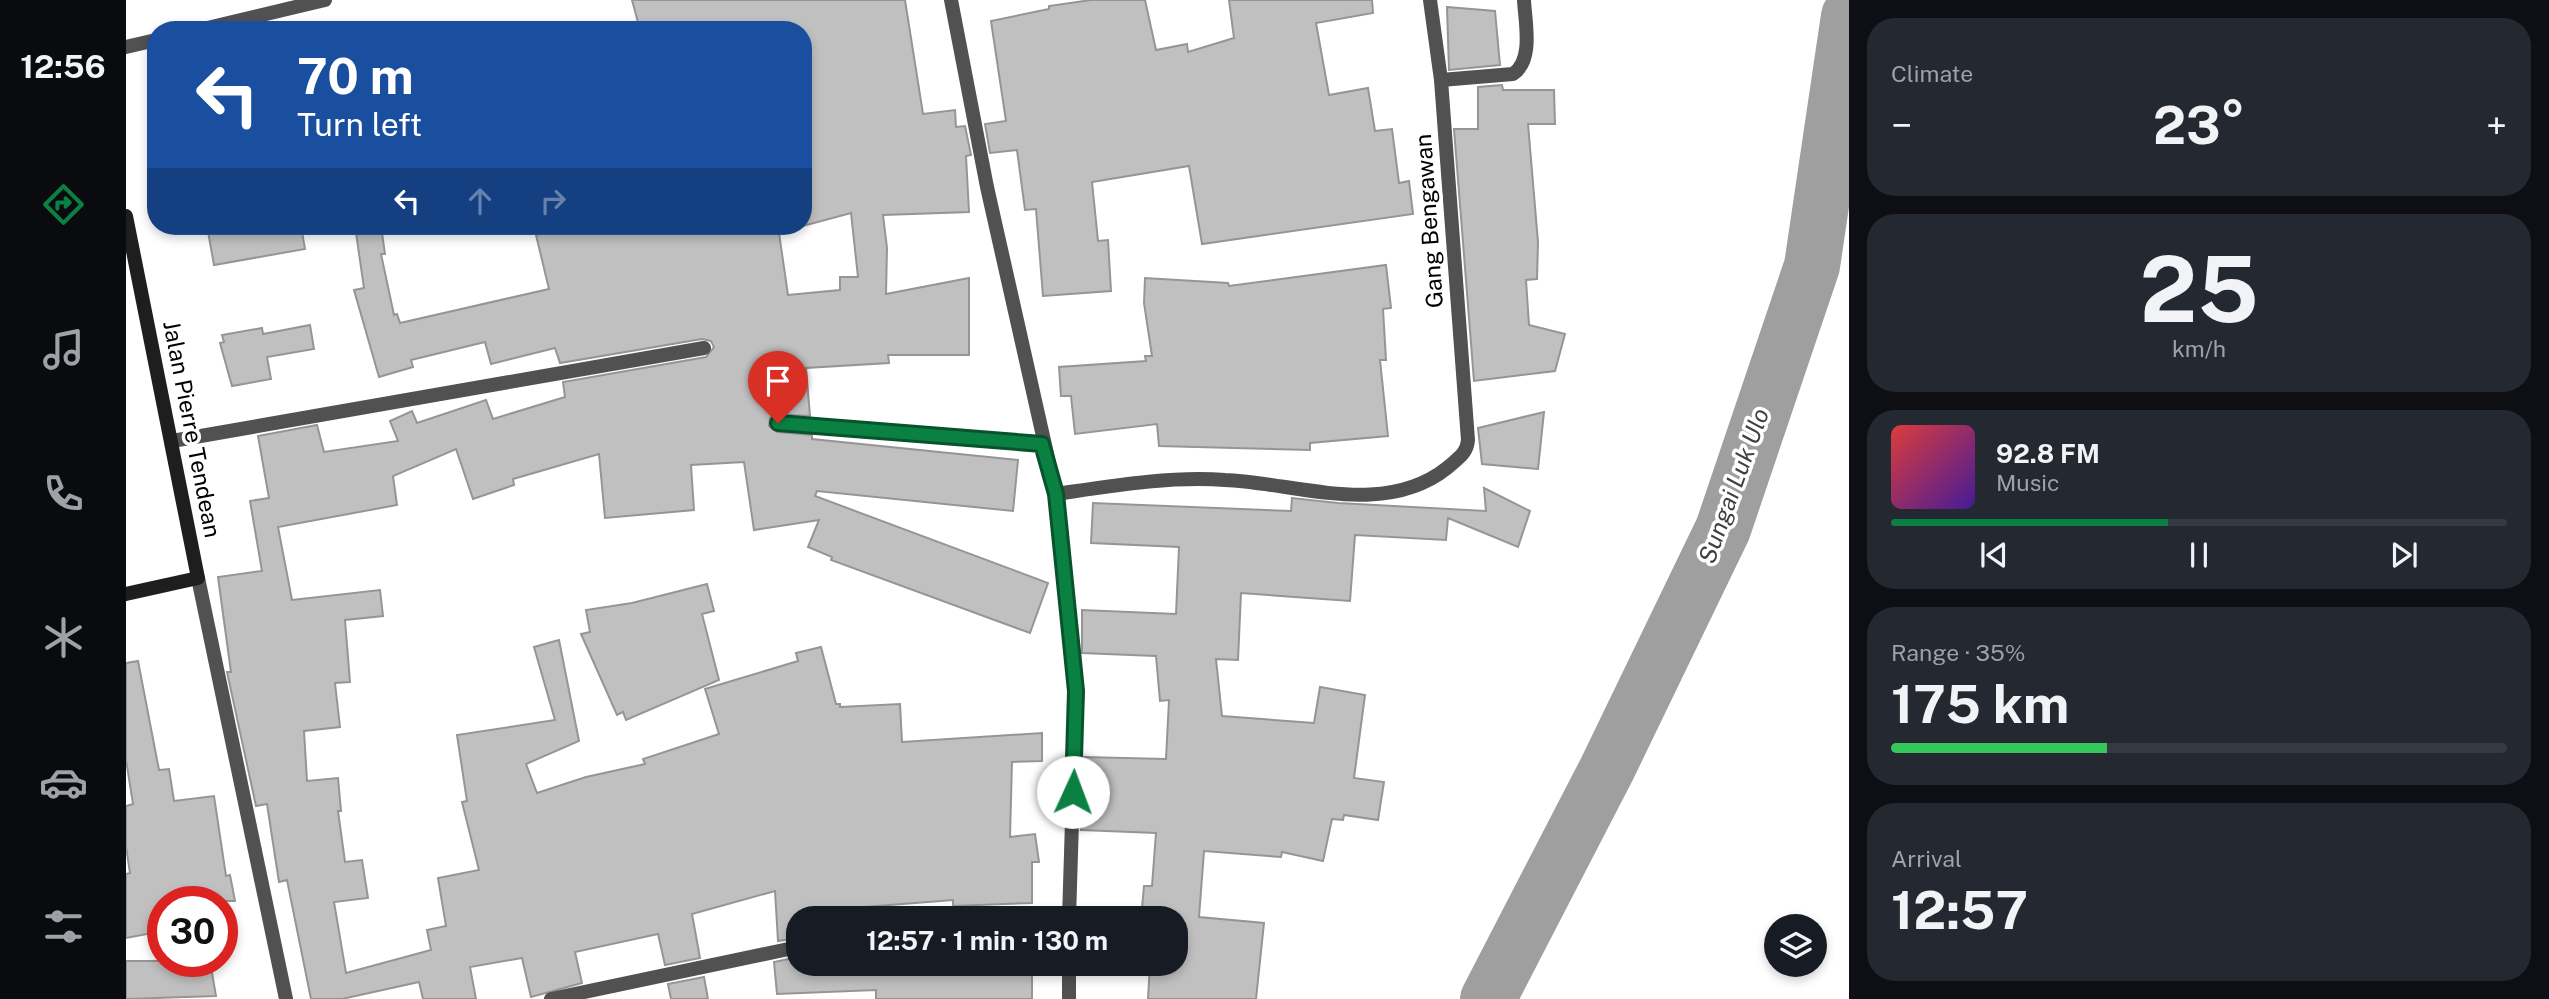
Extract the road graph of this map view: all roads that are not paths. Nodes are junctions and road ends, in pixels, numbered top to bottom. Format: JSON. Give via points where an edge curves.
{"nodes":[{"id":1,"x":325,"y":0,"type":"edge"},
{"id":2,"x":951,"y":0,"type":"edge"},
{"id":3,"x":1430,"y":0,"type":"edge"},
{"id":4,"x":1524,"y":0,"type":"edge"},
{"id":5,"x":237,"y":21,"type":"edge"},
{"id":6,"x":147,"y":42,"type":"edge"},
{"id":7,"x":126,"y":47,"type":"edge"},
{"id":8,"x":1441,"y":80,"type":"junction"},
{"id":9,"x":126,"y":216,"type":"edge"},
{"id":10,"x":704,"y":348,"type":"dead end"},
{"id":11,"x":778,"y":423,"type":"dead end"},
{"id":12,"x":172,"y":441,"type":"junction"},
{"id":13,"x":1042,"y":444,"type":"junction"},
{"id":14,"x":1056,"y":494,"type":"junction"},
{"id":15,"x":198,"y":578,"type":"junction"},
{"id":16,"x":126,"y":594,"type":"edge"},
{"id":17,"x":1069,"y":906,"type":"edge"},
{"id":18,"x":786,"y":950,"type":"edge"},
{"id":19,"x":1069,"y":976,"type":"edge"},
{"id":20,"x":286,"y":999,"type":"edge"},
{"id":21,"x":551,"y":999,"type":"edge"},
{"id":22,"x":1069,"y":999,"type":"edge"}],
"edges":[{"from":1,"to":5,"type":"street"},
{"from":2,"to":13,"type":"street"},
{"from":3,"to":8,"type":"street","name":"Gang Bengawan"},
{"from":4,"to":8,"type":"street","via":[[1525,54],[1518,71]]},
{"from":6,"to":7,"type":"street"},
{"from":8,"to":14,"type":"street","name":"Gang Bengawan","via":[[1468,440],[1464,454],[1430,480],[1366,496],[1224,480],[1141,482]]},
{"from":9,"to":12,"type":"main road","name":"Jalan Pierre Tendean"},
{"from":10,"to":12,"type":"street"},
{"from":11,"to":13,"type":"street"},
{"from":12,"to":15,"type":"main road","name":"Jalan Pierre Tendean"},
{"from":13,"to":14,"type":"street"},
{"from":14,"to":17,"type":"street","via":[[1076,691]]},
{"from":15,"to":16,"type":"main road"},
{"from":15,"to":20,"type":"street"},
{"from":18,"to":21,"type":"street"},
{"from":19,"to":22,"type":"street"}]}
